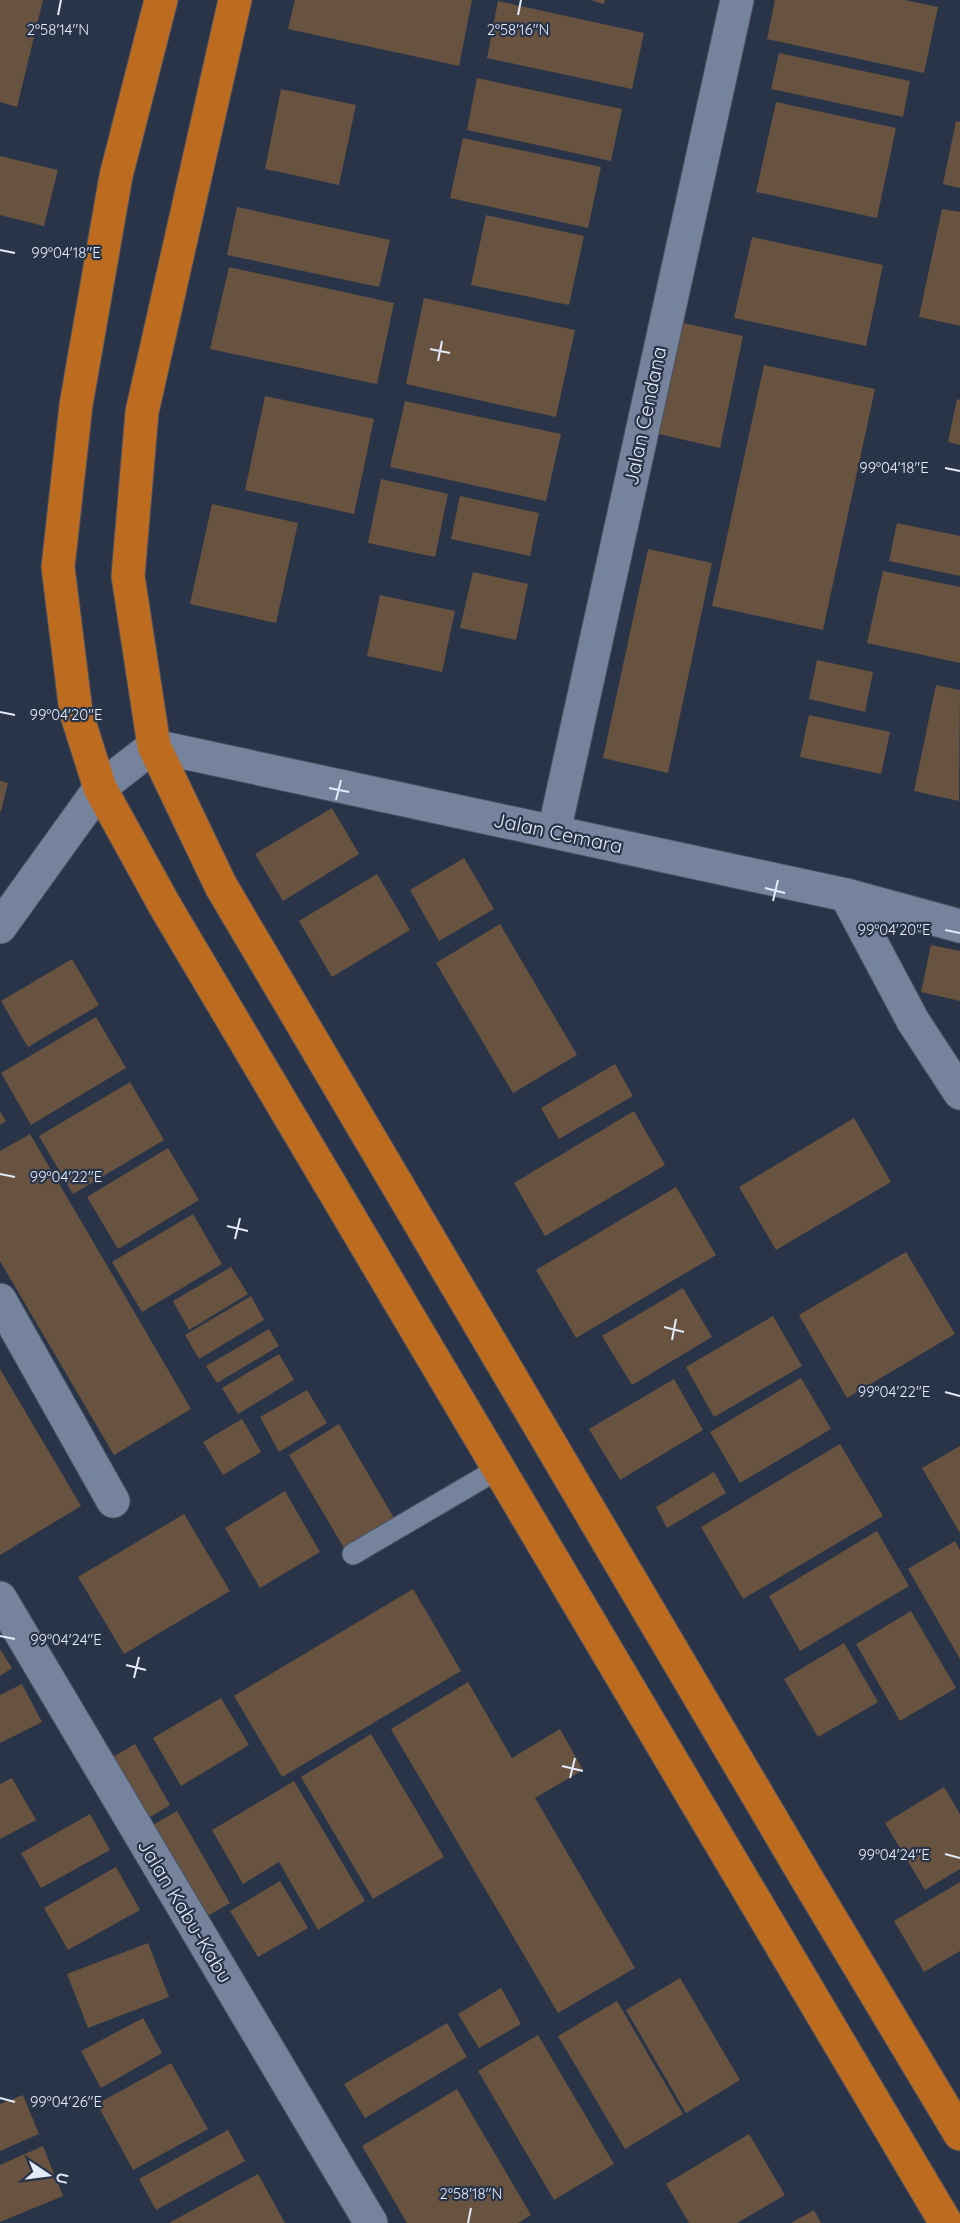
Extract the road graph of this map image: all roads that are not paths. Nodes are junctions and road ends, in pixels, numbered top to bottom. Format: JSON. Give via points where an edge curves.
{"nodes":[{"id":1,"x":161,"y":0,"type":"edge"},
{"id":2,"x":235,"y":0,"type":"edge"},
{"id":3,"x":737,"y":0,"type":"edge"},
{"id":4,"x":154,"y":746,"type":"junction"},
{"id":5,"x":100,"y":788,"type":"junction"},
{"id":6,"x":554,"y":832,"type":"junction"},
{"id":7,"x":846,"y":895,"type":"junction"},
{"id":8,"x":960,"y":926,"type":"edge"},
{"id":9,"x":0,"y":927,"type":"edge"},
{"id":10,"x":960,"y":1093,"type":"edge"},
{"id":11,"x":0,"y":1300,"type":"edge"},
{"id":12,"x":498,"y":1469,"type":"junction"},
{"id":13,"x":113,"y":1501,"type":"dead end"},
{"id":14,"x":353,"y":1554,"type":"dead end"},
{"id":15,"x":0,"y":1598,"type":"edge"},
{"id":16,"x":960,"y":2134,"type":"edge"},
{"id":17,"x":371,"y":2223,"type":"edge"},
{"id":18,"x":946,"y":2223,"type":"edge"}],
"edges":[{"from":1,"to":5,"type":"highway","via":[[114,188],[76,405],[58,567],[76,712]]},
{"from":2,"to":4,"type":"highway","via":[[142,412],[128,576]]},
{"from":3,"to":6,"type":"street","name":"Jalan Cendana"},
{"from":4,"to":5,"type":"street"},
{"from":4,"to":6,"type":"street","name":"Jalan Cemara"},
{"from":4,"to":16,"type":"highway","via":[[221,886]]},
{"from":5,"to":9,"type":"street"},
{"from":5,"to":12,"type":"highway","via":[[165,906]]},
{"from":6,"to":7,"type":"street","name":"Jalan Cemara"},
{"from":7,"to":8,"type":"street","name":"Jalan Cemara"},
{"from":7,"to":10,"type":"street","via":[[913,1021]]},
{"from":11,"to":13,"type":"street"},
{"from":12,"to":14,"type":"lane"},
{"from":12,"to":18,"type":"highway"},
{"from":15,"to":17,"type":"street","name":"Jalan Kabu-Kabu"}]}
